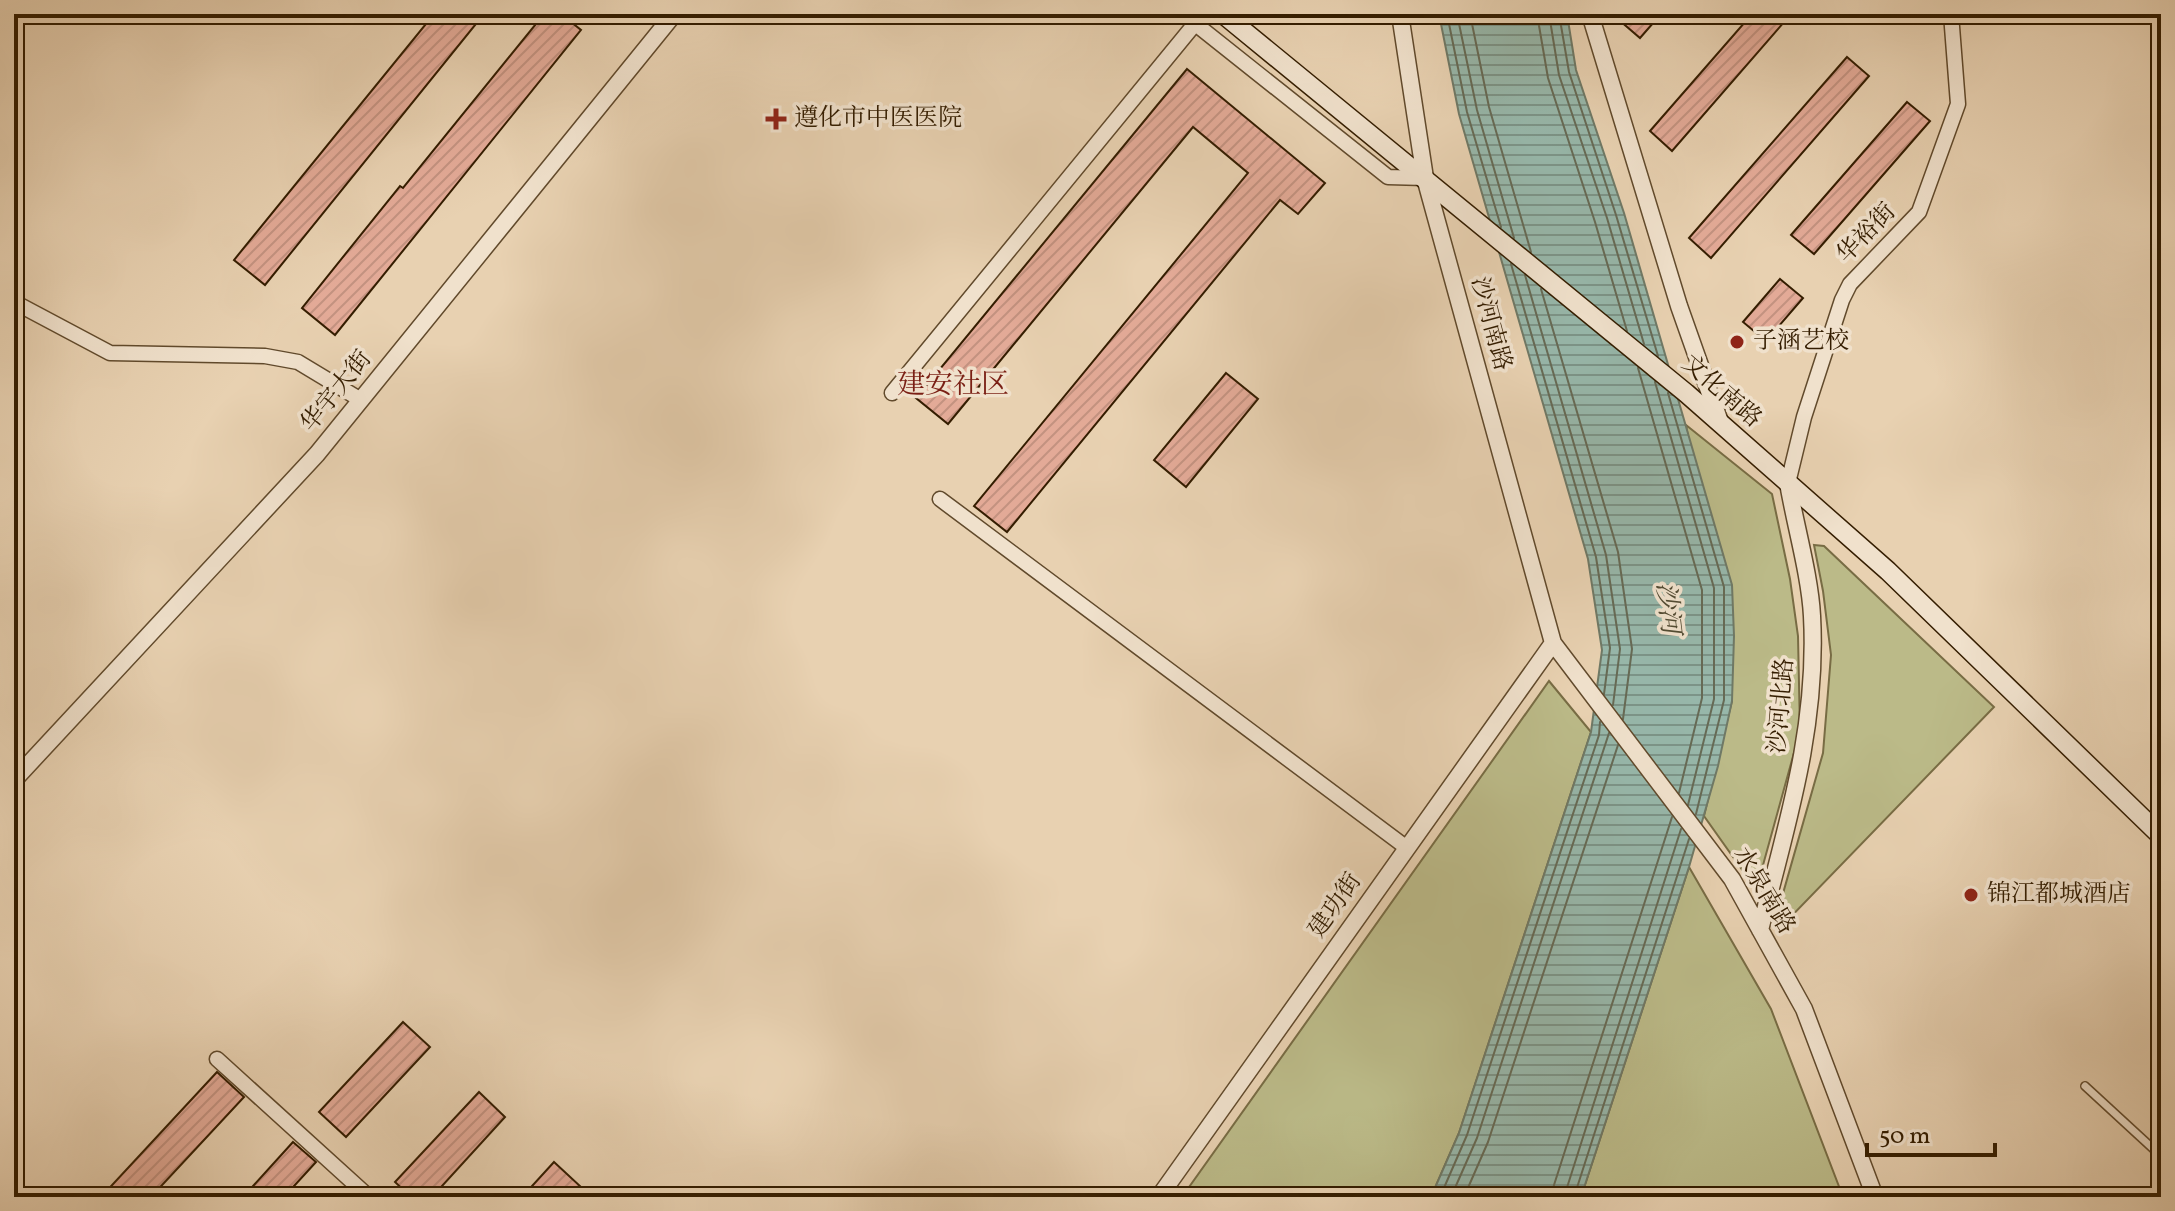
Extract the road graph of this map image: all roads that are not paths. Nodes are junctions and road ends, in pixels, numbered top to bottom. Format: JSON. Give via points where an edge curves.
{"nodes":[{"id":1,"x":674,"y":14,"type":"edge"},
{"id":2,"x":1183,"y":14,"type":"edge"},
{"id":3,"x":1203,"y":14,"type":"edge"},
{"id":4,"x":1223,"y":14,"type":"edge"},
{"id":5,"x":1400,"y":14,"type":"edge"},
{"id":6,"x":1590,"y":14,"type":"edge"},
{"id":7,"x":1951,"y":14,"type":"edge"},
{"id":8,"x":1425,"y":178,"type":"junction"},
{"id":9,"x":14,"y":302,"type":"edge"},
{"id":10,"x":892,"y":393,"type":"dead end"},
{"id":11,"x":361,"y":400,"type":"junction"},
{"id":12,"x":1720,"y":422,"type":"junction"},
{"id":13,"x":1788,"y":483,"type":"junction"},
{"id":14,"x":940,"y":499,"type":"dead end"},
{"id":15,"x":1553,"y":643,"type":"junction"},
{"id":16,"x":14,"y":780,"type":"edge"},
{"id":17,"x":2161,"y":836,"type":"edge"},
{"id":18,"x":1407,"y":848,"type":"junction"},
{"id":19,"x":1760,"y":930,"type":"junction"},
{"id":20,"x":217,"y":1059,"type":"dead end"},
{"id":21,"x":2085,"y":1086,"type":"dead end"},
{"id":22,"x":2161,"y":1156,"type":"edge"},
{"id":23,"x":369,"y":1197,"type":"edge"},
{"id":24,"x":1159,"y":1197,"type":"edge"},
{"id":25,"x":1875,"y":1197,"type":"edge"}],
"edges":[{"from":1,"to":11,"type":"street","name":"华宇大街"},
{"from":2,"to":8,"type":"street","via":[[1388,177]]},
{"from":3,"to":10,"type":"street"},
{"from":4,"to":8,"type":"main road","name":"文化南路"},
{"from":5,"to":8,"type":"street","name":"沙河南路"},
{"from":6,"to":12,"type":"street"},
{"from":7,"to":13,"type":"street","name":"华裕街","via":[[1958,104],[1919,212],[1850,284],[1842,300]]},
{"from":8,"to":12,"type":"main road","name":"文化南路"},
{"from":8,"to":15,"type":"street","name":"沙河南路"},
{"from":9,"to":11,"type":"street","via":[[110,353],[265,356],[298,362]]},
{"from":11,"to":16,"type":"street","name":"华宇大街"},
{"from":12,"to":13,"type":"main road","name":"文化南路"},
{"from":13,"to":17,"type":"main road","name":"文化南路","via":[[1888,571]]},
{"from":13,"to":19,"type":"street","name":"沙河北路","via":[[1812,614],[1811,709]]},
{"from":14,"to":18,"type":"street"},
{"from":15,"to":18,"type":"street","name":"建功街"},
{"from":15,"to":19,"type":"street","name":"水泉南路","via":[[1732,879]]},
{"from":18,"to":24,"type":"street","name":"建功街"},
{"from":19,"to":25,"type":"street","name":"水泉南路","via":[[1804,1009]]},
{"from":20,"to":23,"type":"street"},
{"from":21,"to":22,"type":"lane"}]}
